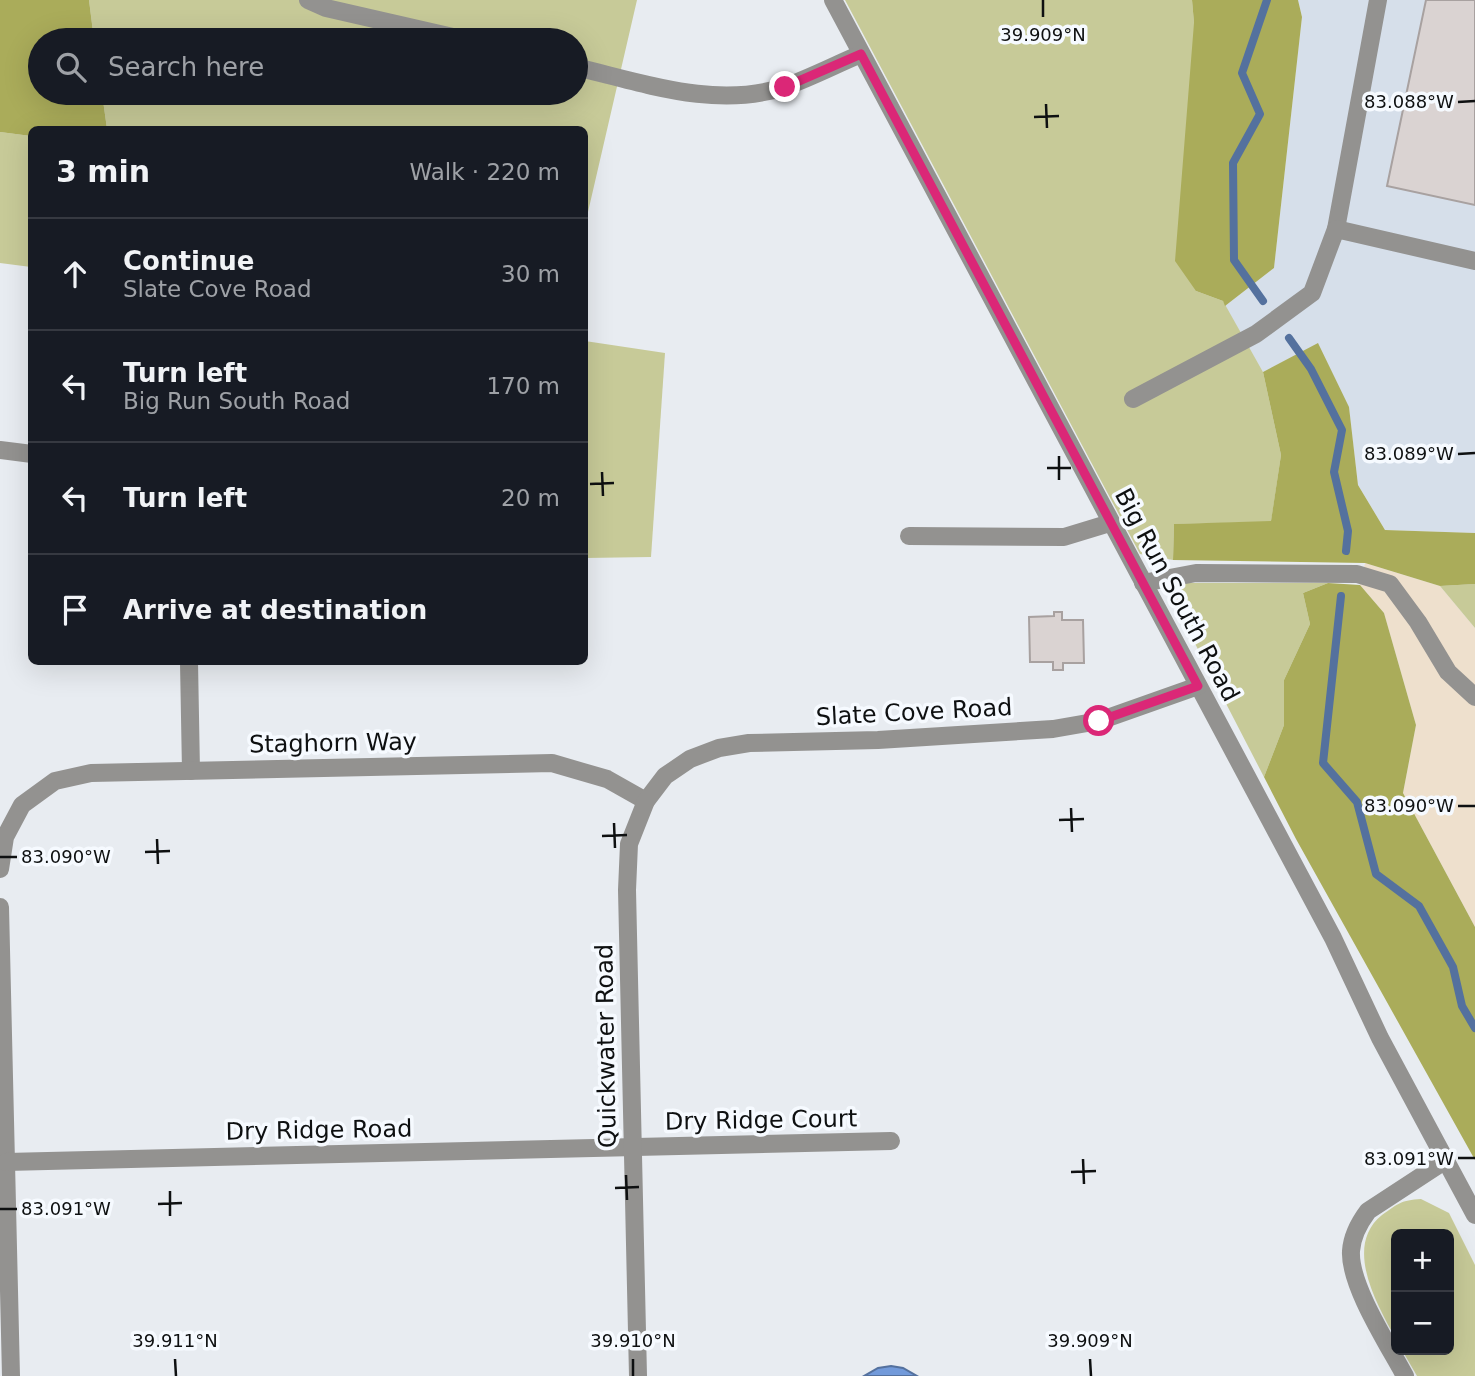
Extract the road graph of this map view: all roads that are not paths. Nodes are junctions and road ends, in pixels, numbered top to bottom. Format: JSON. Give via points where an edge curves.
{"nodes":[{"id":1,"x":308,"y":0,"type":"edge"},
{"id":2,"x":833,"y":0,"type":"edge"},
{"id":3,"x":1378,"y":0,"type":"edge"},
{"id":4,"x":414,"y":28,"type":"edge"},
{"id":5,"x":861,"y":54,"type":"junction"},
{"id":6,"x":588,"y":70,"type":"edge"},
{"id":7,"x":1336,"y":229,"type":"junction"},
{"id":8,"x":1475,"y":261,"type":"edge"},
{"id":9,"x":1133,"y":399,"type":"dead end"},
{"id":10,"x":0,"y":450,"type":"edge"},
{"id":11,"x":28,"y":454,"type":"edge"},
{"id":12,"x":1110,"y":523,"type":"junction"},
{"id":13,"x":909,"y":536,"type":"dead end"},
{"id":14,"x":1143,"y":583,"type":"junction"},
{"id":15,"x":189,"y":665,"type":"edge"},
{"id":16,"x":1198,"y":686,"type":"junction"},
{"id":17,"x":1475,"y":697,"type":"edge"},
{"id":18,"x":191,"y":771,"type":"junction"},
{"id":19,"x":646,"y":802,"type":"junction"},
{"id":20,"x":0,"y":869,"type":"edge"},
{"id":21,"x":0,"y":907,"type":"edge"},
{"id":22,"x":891,"y":1141,"type":"dead end"},
{"id":23,"x":633,"y":1147,"type":"junction"},
{"id":24,"x":1446,"y":1160,"type":"junction"},
{"id":25,"x":6,"y":1162,"type":"junction"},
{"id":26,"x":1475,"y":1215,"type":"edge"},
{"id":27,"x":11,"y":1376,"type":"edge"},
{"id":28,"x":638,"y":1376,"type":"edge"},
{"id":29,"x":1405,"y":1376,"type":"edge"}],
"edges":[{"from":1,"to":4,"type":"street"},
{"from":2,"to":5,"type":"street","name":"Big Run South Road"},
{"from":3,"to":7,"type":"street"},
{"from":5,"to":6,"type":"street","via":[[785,87],[738,96],[684,92]]},
{"from":5,"to":12,"type":"street","name":"Big Run South Road"},
{"from":7,"to":8,"type":"street"},
{"from":7,"to":9,"type":"street","via":[[1312,293],[1256,334]]},
{"from":10,"to":11,"type":"street"},
{"from":12,"to":13,"type":"street","via":[[1064,537]]},
{"from":12,"to":14,"type":"street","name":"Big Run South Road"},
{"from":14,"to":16,"type":"street","name":"Big Run South Road"},
{"from":14,"to":17,"type":"street","via":[[1196,573],[1357,574],[1390,584],[1448,672]]},
{"from":15,"to":18,"type":"street"},
{"from":16,"to":19,"type":"street","name":"Slate Cove Road","via":[[1099,721],[1053,729],[719,748],[665,776]]},
{"from":16,"to":24,"type":"street","name":"Big Run South Road"},
{"from":18,"to":19,"type":"street","name":"Staghorn Way","via":[[552,762],[607,779]]},
{"from":18,"to":20,"type":"street","name":"Staghorn Way","via":[[91,773],[55,780],[22,805],[5,837]]},
{"from":19,"to":23,"type":"street","name":"Quickwater Road","via":[[629,844],[627,890]]},
{"from":21,"to":25,"type":"street"},
{"from":22,"to":23,"type":"street","name":"Dry Ridge Court"},
{"from":23,"to":25,"type":"street","name":"Dry Ridge Road"},
{"from":23,"to":28,"type":"street","name":"Quickwater Road"},
{"from":24,"to":26,"type":"street","name":"Big Run South Road"},
{"from":24,"to":29,"type":"street","via":[[1368,1211],[1352,1243],[1355,1278]]},
{"from":25,"to":27,"type":"street"}]}
